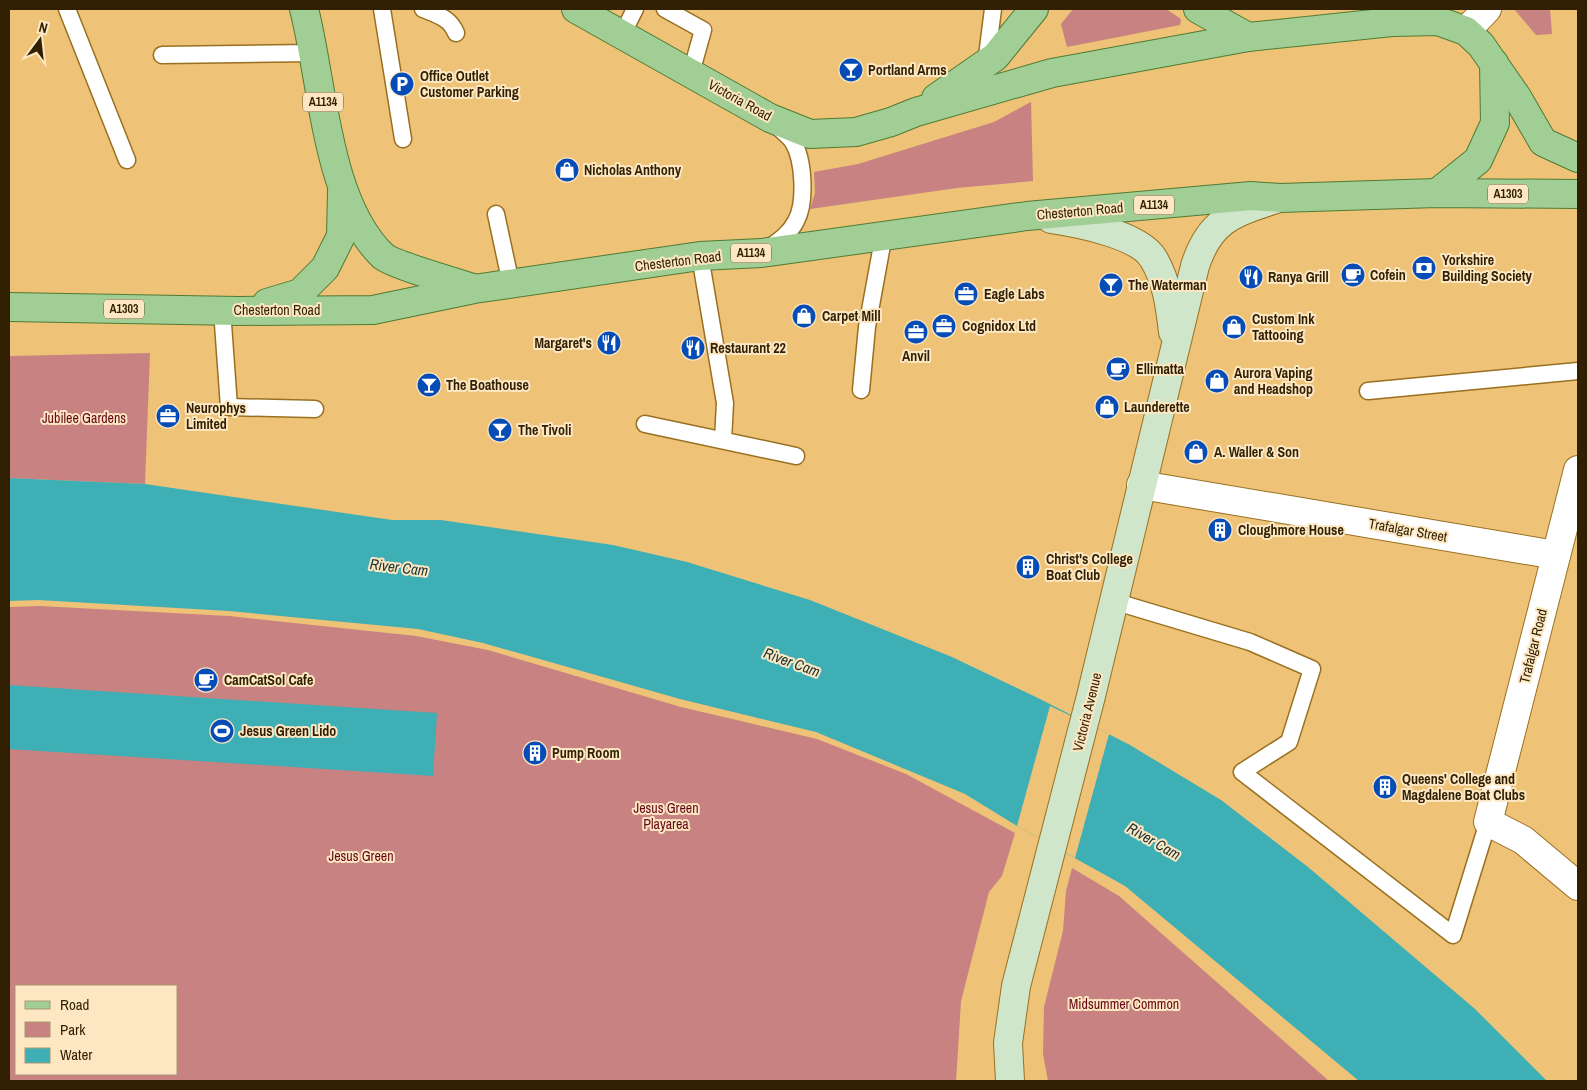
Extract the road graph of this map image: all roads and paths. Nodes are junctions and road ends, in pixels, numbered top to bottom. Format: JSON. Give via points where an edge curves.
{"nodes":[{"id":1,"x":67,"y":9,"type":"edge"},
{"id":2,"x":382,"y":9,"type":"edge"},
{"id":3,"x":423,"y":9,"type":"edge"},
{"id":4,"x":576,"y":9,"type":"edge"},
{"id":5,"x":635,"y":9,"type":"edge"},
{"id":6,"x":665,"y":9,"type":"edge"},
{"id":7,"x":993,"y":9,"type":"edge"},
{"id":8,"x":1034,"y":9,"type":"edge"},
{"id":9,"x":1198,"y":9,"type":"edge"},
{"id":10,"x":1487,"y":9,"type":"edge"},
{"id":11,"x":306,"y":11,"type":"edge"},
{"id":12,"x":1466,"y":31,"type":"junction"},
{"id":13,"x":456,"y":33,"type":"dead end"},
{"id":14,"x":622,"y":35,"type":"junction"},
{"id":15,"x":1248,"y":36,"type":"junction"},
{"id":16,"x":312,"y":53,"type":"junction"},
{"id":17,"x":162,"y":56,"type":"dead end"},
{"id":18,"x":1494,"y":63,"type":"junction"},
{"id":19,"x":986,"y":64,"type":"junction"},
{"id":20,"x":691,"y":73,"type":"junction"},
{"id":21,"x":916,"y":112,"type":"junction"},
{"id":22,"x":770,"y":118,"type":"junction"},
{"id":23,"x":404,"y":139,"type":"dead end"},
{"id":24,"x":1578,"y":158,"type":"edge"},
{"id":25,"x":127,"y":160,"type":"dead end"},
{"id":26,"x":342,"y":188,"type":"junction"},
{"id":27,"x":1437,"y":193,"type":"junction"},
{"id":28,"x":1578,"y":194,"type":"edge"},
{"id":29,"x":1280,"y":198,"type":"junction"},
{"id":30,"x":496,"y":214,"type":"dead end"},
{"id":31,"x":1027,"y":216,"type":"junction"},
{"id":32,"x":884,"y":234,"type":"junction"},
{"id":33,"x":762,"y":253,"type":"junction"},
{"id":34,"x":700,"y":256,"type":"junction"},
{"id":35,"x":511,"y":284,"type":"junction"},
{"id":36,"x":474,"y":289,"type":"junction"},
{"id":37,"x":9,"y":307,"type":"edge"},
{"id":38,"x":231,"y":311,"type":"junction"},
{"id":39,"x":1175,"y":344,"type":"junction"},
{"id":40,"x":1578,"y":371,"type":"edge"},
{"id":41,"x":861,"y":390,"type":"dead end"},
{"id":42,"x":1368,"y":391,"type":"dead end"},
{"id":43,"x":315,"y":409,"type":"dead end"},
{"id":44,"x":645,"y":424,"type":"dead end"},
{"id":45,"x":723,"y":440,"type":"junction"},
{"id":46,"x":796,"y":456,"type":"dead end"},
{"id":47,"x":1578,"y":470,"type":"edge"},
{"id":48,"x":1141,"y":485,"type":"junction"},
{"id":49,"x":1556,"y":555,"type":"junction"},
{"id":50,"x":1113,"y":601,"type":"junction"},
{"id":51,"x":1488,"y":822,"type":"junction"},
{"id":52,"x":1578,"y":886,"type":"edge"},
{"id":53,"x":1010,"y":1081,"type":"edge"}],
"edges":[{"from":1,"to":25,"type":"lane"},
{"from":2,"to":23,"type":"lane"},
{"from":3,"to":13,"type":"lane","via":[[445,18]]},
{"from":4,"to":14,"type":"main road","name":"Victoria Road"},
{"from":5,"to":14,"type":"lane"},
{"from":6,"to":20,"type":"lane","via":[[704,30]]},
{"from":7,"to":19,"type":"lane"},
{"from":8,"to":19,"type":"main road"},
{"from":9,"to":15,"type":"main road"},
{"from":10,"to":12,"type":"street"},
{"from":11,"to":16,"type":"main road","number":"A1134"},
{"from":12,"to":15,"type":"main road","via":[[1438,21],[1392,22]]},
{"from":12,"to":18,"type":"main road"},
{"from":14,"to":20,"type":"main road","name":"Victoria Road"},
{"from":15,"to":21,"type":"main road","via":[[1052,73]]},
{"from":16,"to":17,"type":"lane"},
{"from":16,"to":26,"type":"main road","number":"A1134"},
{"from":18,"to":24,"type":"main road","via":[[1543,142]]},
{"from":18,"to":27,"type":"main road","via":[[1495,123],[1478,160]]},
{"from":19,"to":21,"type":"main road"},
{"from":20,"to":22,"type":"main road","name":"Victoria Road"},
{"from":21,"to":22,"type":"main road","name":"Victoria Road","via":[[856,132],[819,134],[810,134]]},
{"from":22,"to":33,"type":"lane","via":[[793,143],[801,166],[803,188],[797,220],[786,236]]},
{"from":26,"to":36,"type":"main road","number":"A1134","via":[[362,228],[384,257]]},
{"from":26,"to":38,"type":"main road","number":"A1303","via":[[341,236],[325,268],[300,293]]},
{"from":27,"to":28,"type":"main road","number":"A1303"},
{"from":27,"to":29,"type":"main road","name":"Chesterton Road","number":"A1134"},
{"from":29,"to":31,"type":"main road","name":"Chesterton Road","number":"A1134","via":[[1251,196]]},
{"from":29,"to":39,"type":"street","name":"Victoria Avenue","via":[[1233,213],[1206,239],[1195,266]]},
{"from":30,"to":35,"type":"lane"},
{"from":31,"to":32,"type":"main road","name":"Chesterton Road","number":"A1134"},
{"from":31,"to":39,"type":"street","via":[[1090,225],[1136,244],[1152,256],[1167,290]]},
{"from":32,"to":33,"type":"main road","name":"Chesterton Road","number":"A1134"},
{"from":32,"to":41,"type":"lane","via":[[867,327]]},
{"from":33,"to":34,"type":"main road","name":"Chesterton Road","number":"A1134"},
{"from":34,"to":35,"type":"main road","name":"Chesterton Road","number":"A1134"},
{"from":34,"to":45,"type":"lane","via":[[726,403]]},
{"from":35,"to":36,"type":"main road","name":"Chesterton Road","number":"A1134"},
{"from":36,"to":38,"type":"main road","name":"Chesterton Road","number":"A1134","via":[[373,310]]},
{"from":37,"to":38,"type":"main road","name":"Chesterton Road","number":"A1303"},
{"from":38,"to":43,"type":"lane","via":[[229,408]]},
{"from":39,"to":48,"type":"street","name":"Victoria Avenue"},
{"from":40,"to":42,"type":"lane"},
{"from":44,"to":45,"type":"lane"},
{"from":45,"to":46,"type":"lane"},
{"from":47,"to":49,"type":"street","name":"Trafalgar Road"},
{"from":48,"to":49,"type":"street","name":"Trafalgar Street"},
{"from":48,"to":50,"type":"street","name":"Victoria Avenue"},
{"from":49,"to":51,"type":"street","name":"Trafalgar Road"},
{"from":50,"to":51,"type":"lane","via":[[1250,642],[1312,669],[1289,742],[1242,772],[1453,935]]},
{"from":50,"to":53,"type":"street","name":"Victoria Avenue","via":[[1016,986],[1008,1044]]},
{"from":51,"to":52,"type":"street","via":[[1523,840]]}]}
